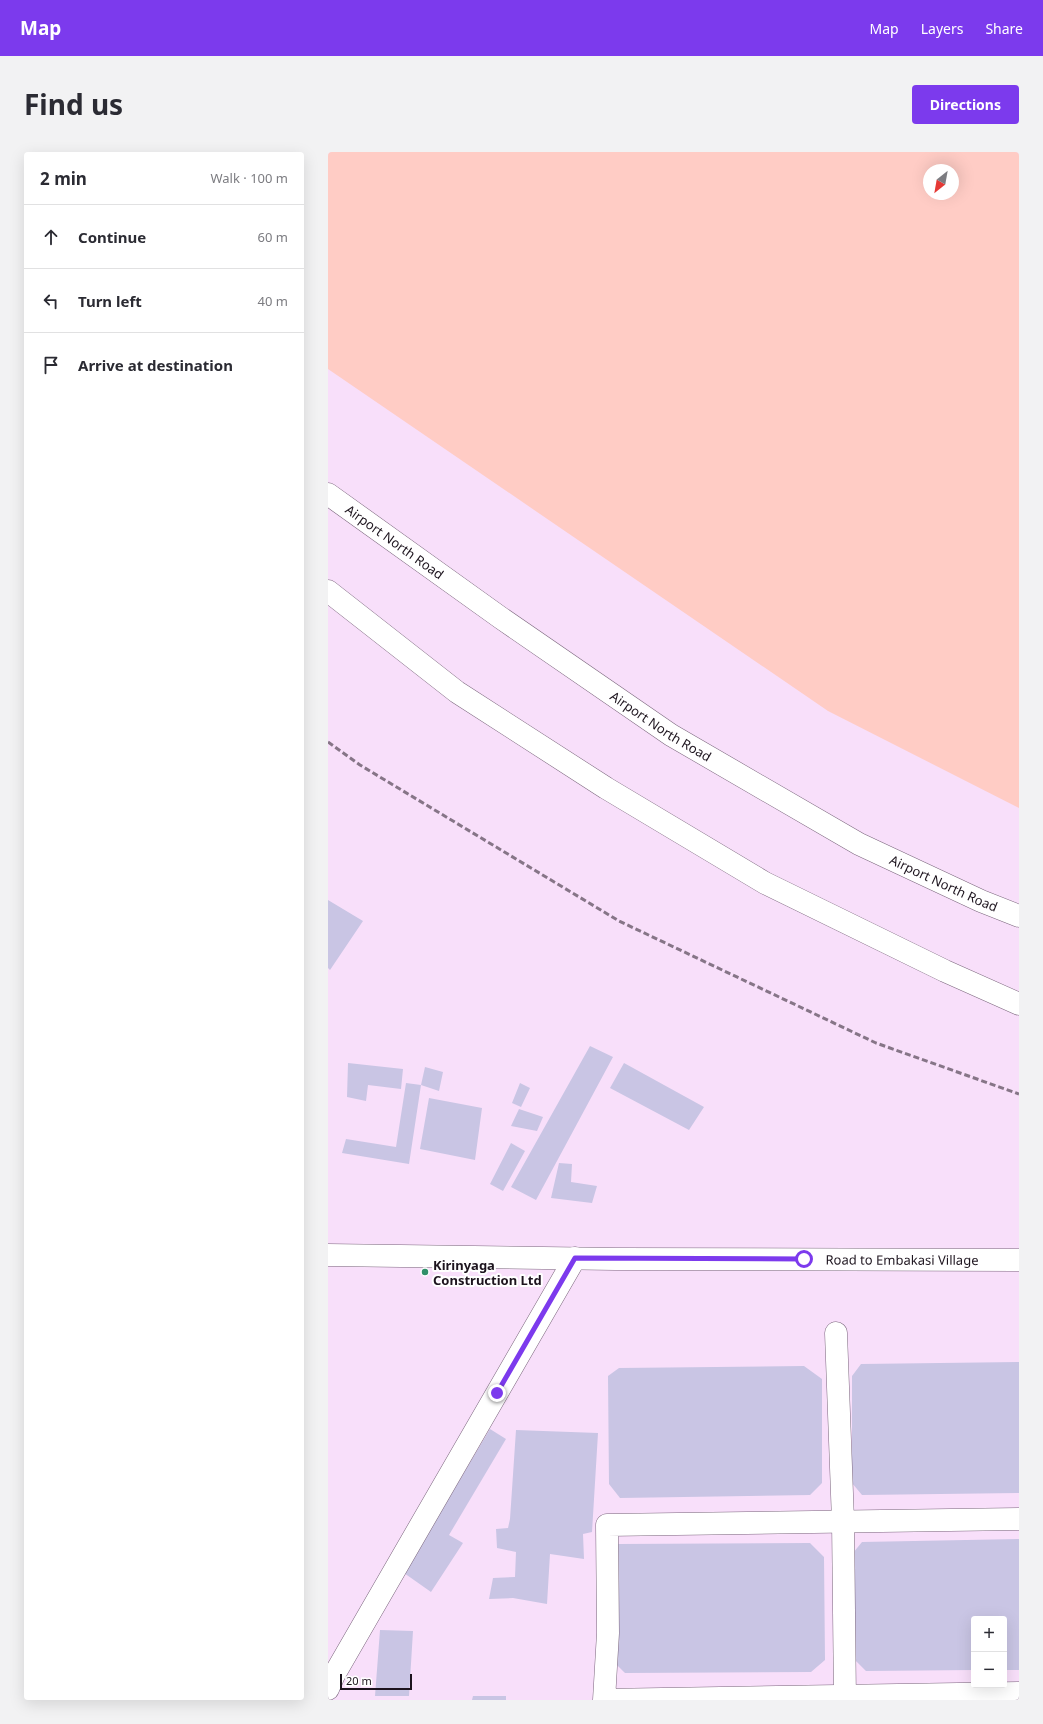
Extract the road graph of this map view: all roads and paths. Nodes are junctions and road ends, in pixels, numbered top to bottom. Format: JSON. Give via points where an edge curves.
{"nodes":[{"id":1,"x":328,"y":494,"type":"edge"},
{"id":2,"x":328,"y":591,"type":"edge"},
{"id":3,"x":1019,"y":916,"type":"edge"},
{"id":4,"x":1019,"y":1004,"type":"edge"},
{"id":5,"x":328,"y":1255,"type":"edge"},
{"id":6,"x":575,"y":1258,"type":"junction"},
{"id":7,"x":1019,"y":1260,"type":"edge"},
{"id":8,"x":836,"y":1333,"type":"dead end"},
{"id":9,"x":1019,"y":1519,"type":"edge"},
{"id":10,"x":843,"y":1521,"type":"junction"},
{"id":11,"x":328,"y":1689,"type":"edge"},
{"id":12,"x":1019,"y":1693,"type":"edge"},
{"id":13,"x":845,"y":1698,"type":"edge"}],
"edges":[{"from":1,"to":3,"type":"main road","name":"Airport North Road","via":[[501,618],[671,735],[859,844]]},
{"from":2,"to":4,"type":"main road","via":[[457,692],[646,812],[765,883]]},
{"from":5,"to":6,"type":"main road","name":"Road to Embakasi Village"},
{"from":6,"to":7,"type":"main road","name":"Road to Embakasi Village"},
{"from":6,"to":11,"type":"main road"},
{"from":8,"to":10,"type":"main road"},
{"from":9,"to":10,"type":"main road"},
{"from":10,"to":13,"type":"main road"},
{"from":10,"to":13,"type":"main road","via":[[607,1525],[608,1633],[604,1700]]},
{"from":12,"to":13,"type":"main road"}]}
